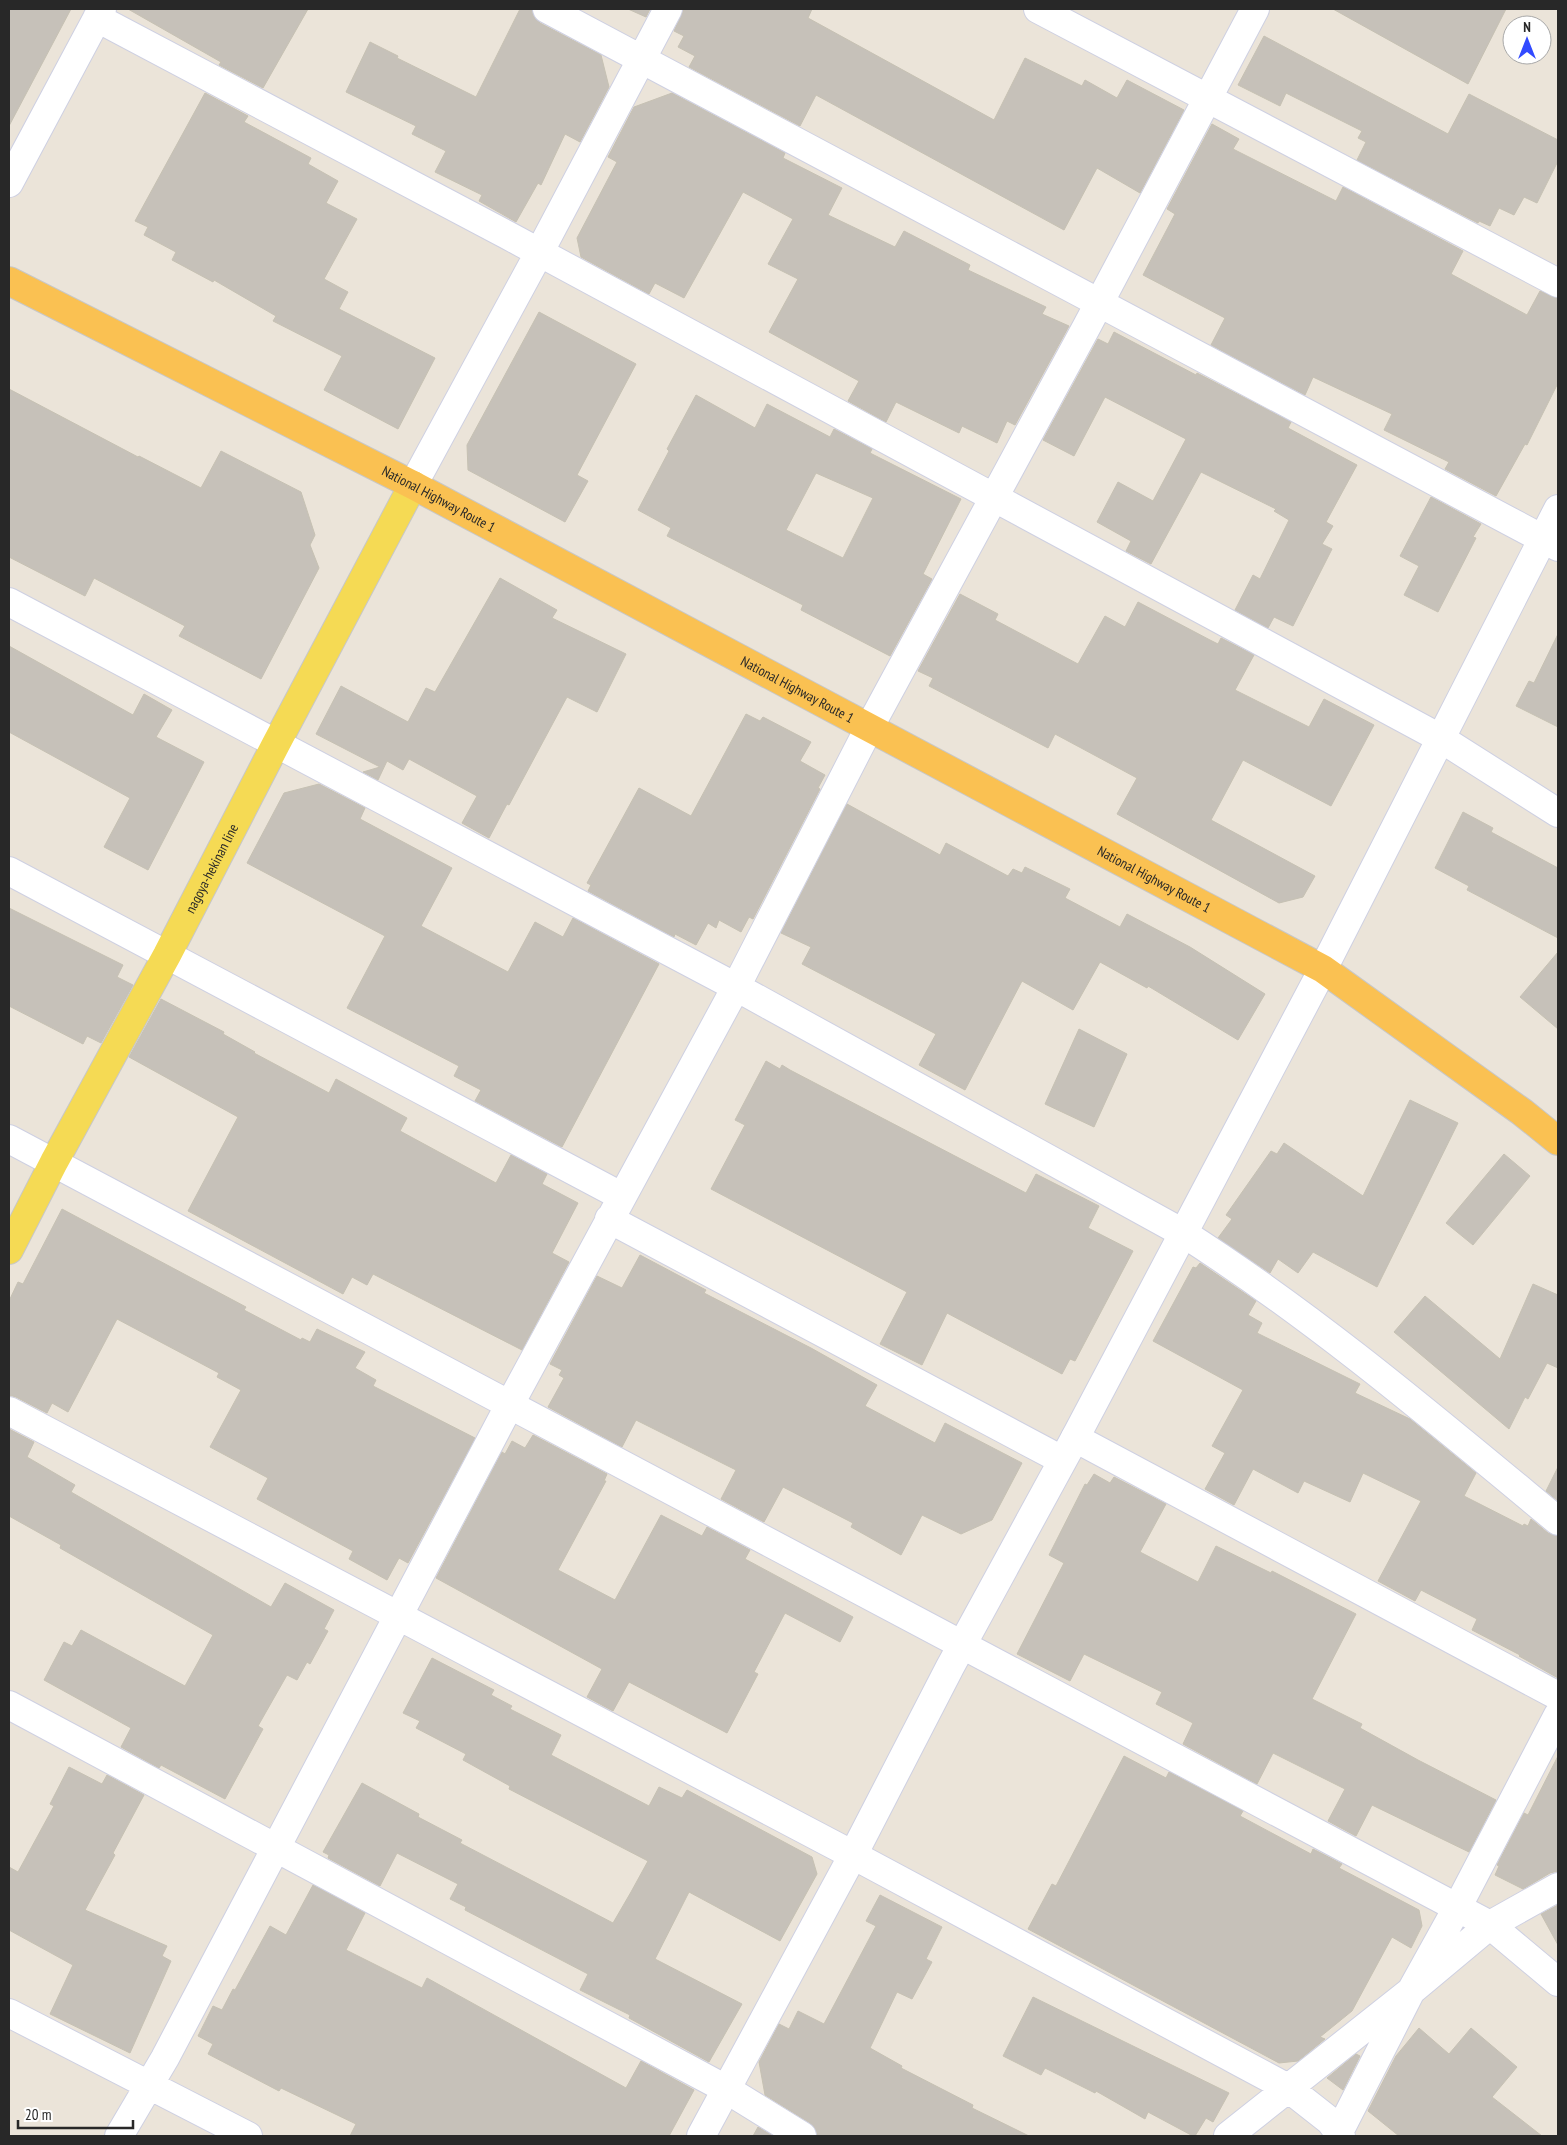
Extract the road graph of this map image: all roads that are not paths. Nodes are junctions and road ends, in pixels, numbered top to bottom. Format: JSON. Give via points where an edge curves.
{"nodes":[{"id":1,"x":548,"y":9,"type":"edge"},
{"id":2,"x":668,"y":9,"type":"edge"},
{"id":3,"x":1038,"y":9,"type":"edge"},
{"id":4,"x":1255,"y":9,"type":"edge"},
{"id":5,"x":100,"y":13,"type":"edge"},
{"id":6,"x":641,"y":58,"type":"junction"},
{"id":7,"x":1206,"y":99,"type":"junction"},
{"id":8,"x":9,"y":184,"type":"edge"},
{"id":9,"x":539,"y":253,"type":"junction"},
{"id":10,"x":9,"y":280,"type":"edge"},
{"id":11,"x":1558,"y":283,"type":"edge"},
{"id":12,"x":1099,"y":302,"type":"junction"},
{"id":13,"x":413,"y":484,"type":"junction"},
{"id":14,"x":993,"y":497,"type":"junction"},
{"id":15,"x":1558,"y":509,"type":"edge"},
{"id":16,"x":1551,"y":543,"type":"edge"},
{"id":17,"x":9,"y":602,"type":"edge"},
{"id":18,"x":869,"y":728,"type":"junction"},
{"id":19,"x":1440,"y":738,"type":"junction"},
{"id":20,"x":276,"y":744,"type":"junction"},
{"id":21,"x":1558,"y":813,"type":"edge"},
{"id":22,"x":9,"y":870,"type":"edge"},
{"id":23,"x":166,"y":955,"type":"junction"},
{"id":24,"x":1323,"y":969,"type":"junction"},
{"id":25,"x":736,"y":987,"type":"junction"},
{"id":26,"x":9,"y":1139,"type":"edge"},
{"id":27,"x":1558,"y":1141,"type":"edge"},
{"id":28,"x":54,"y":1162,"type":"junction"},
{"id":29,"x":615,"y":1208,"type":"junction"},
{"id":30,"x":1183,"y":1233,"type":"junction"},
{"id":31,"x":9,"y":1250,"type":"edge"},
{"id":32,"x":510,"y":1404,"type":"junction"},
{"id":33,"x":9,"y":1411,"type":"edge"},
{"id":34,"x":1068,"y":1449,"type":"junction"},
{"id":35,"x":1558,"y":1521,"type":"edge"},
{"id":36,"x":399,"y":1615,"type":"junction"},
{"id":37,"x":961,"y":1645,"type":"junction"},
{"id":38,"x":1558,"y":1696,"type":"edge"},
{"id":39,"x":9,"y":1705,"type":"edge"},
{"id":40,"x":1558,"y":1715,"type":"edge"},
{"id":41,"x":276,"y":1848,"type":"junction"},
{"id":42,"x":853,"y":1854,"type":"junction"},
{"id":43,"x":1558,"y":1886,"type":"edge"},
{"id":44,"x":1457,"y":1908,"type":"junction"},
{"id":45,"x":1490,"y":1925,"type":"junction"},
{"id":46,"x":1558,"y":1982,"type":"edge"},
{"id":47,"x":1411,"y":1991,"type":"junction"},
{"id":48,"x":9,"y":2013,"type":"edge"},
{"id":49,"x":149,"y":2084,"type":"junction"},
{"id":50,"x":1288,"y":2088,"type":"junction"},
{"id":51,"x":726,"y":2089,"type":"junction"},
{"id":52,"x":1339,"y":2135,"type":"edge"},
{"id":53,"x":119,"y":2136,"type":"edge"},
{"id":54,"x":248,"y":2136,"type":"edge"},
{"id":55,"x":701,"y":2136,"type":"edge"},
{"id":56,"x":802,"y":2136,"type":"edge"},
{"id":57,"x":1228,"y":2136,"type":"edge"}],
"edges":[{"from":1,"to":6,"type":"street"},
{"from":2,"to":6,"type":"street"},
{"from":3,"to":7,"type":"street"},
{"from":4,"to":7,"type":"street"},
{"from":5,"to":8,"type":"street"},
{"from":5,"to":9,"type":"street"},
{"from":6,"to":9,"type":"street"},
{"from":6,"to":12,"type":"street"},
{"from":7,"to":11,"type":"street"},
{"from":7,"to":12,"type":"street"},
{"from":9,"to":13,"type":"street"},
{"from":9,"to":14,"type":"street"},
{"from":10,"to":13,"type":"highway","name":"National Highway Route 1"},
{"from":12,"to":14,"type":"street"},
{"from":12,"to":16,"type":"street"},
{"from":13,"to":18,"type":"highway","name":"National Highway Route 1"},
{"from":13,"to":20,"type":"main road","name":"nagoya-hekinan line"},
{"from":14,"to":18,"type":"street"},
{"from":14,"to":19,"type":"street"},
{"from":15,"to":16,"type":"street"},
{"from":16,"to":19,"type":"street"},
{"from":17,"to":20,"type":"street"},
{"from":18,"to":24,"type":"highway","name":"National Highway Route 1"},
{"from":18,"to":25,"type":"street"},
{"from":19,"to":21,"type":"street"},
{"from":19,"to":24,"type":"street"},
{"from":20,"to":23,"type":"main road","name":"nagoya-hekinan line"},
{"from":20,"to":25,"type":"street"},
{"from":22,"to":23,"type":"street"},
{"from":23,"to":28,"type":"main road","name":"nagoya-hekinan line"},
{"from":23,"to":29,"type":"street"},
{"from":24,"to":27,"type":"highway","name":"National Highway Route 1"},
{"from":24,"to":30,"type":"street"},
{"from":25,"to":29,"type":"street"},
{"from":25,"to":30,"type":"street"},
{"from":26,"to":28,"type":"street"},
{"from":28,"to":31,"type":"main road","name":"nagoya-hekinan line"},
{"from":28,"to":32,"type":"street"},
{"from":29,"to":32,"type":"street"},
{"from":29,"to":34,"type":"street"},
{"from":30,"to":34,"type":"street"},
{"from":30,"to":35,"type":"street","via":[[1244,1272],[1368,1364]]},
{"from":32,"to":36,"type":"street"},
{"from":32,"to":37,"type":"street"},
{"from":33,"to":36,"type":"street"},
{"from":34,"to":37,"type":"street"},
{"from":34,"to":38,"type":"street"},
{"from":36,"to":41,"type":"street"},
{"from":36,"to":42,"type":"street"},
{"from":37,"to":42,"type":"street"},
{"from":37,"to":44,"type":"street"},
{"from":39,"to":41,"type":"street"},
{"from":40,"to":44,"type":"street"},
{"from":41,"to":49,"type":"street","via":[[166,2058]]},
{"from":41,"to":51,"type":"street"},
{"from":42,"to":50,"type":"street"},
{"from":42,"to":51,"type":"street"},
{"from":43,"to":45,"type":"street"},
{"from":44,"to":45,"type":"street"},
{"from":44,"to":47,"type":"street"},
{"from":45,"to":46,"type":"street"},
{"from":45,"to":47,"type":"street"},
{"from":47,"to":50,"type":"street"},
{"from":47,"to":52,"type":"street"},
{"from":48,"to":49,"type":"street"},
{"from":49,"to":53,"type":"street"},
{"from":49,"to":54,"type":"street"},
{"from":50,"to":52,"type":"street","via":[[1330,2121]]},
{"from":50,"to":57,"type":"street"},
{"from":51,"to":55,"type":"street"},
{"from":51,"to":56,"type":"street"}]}
